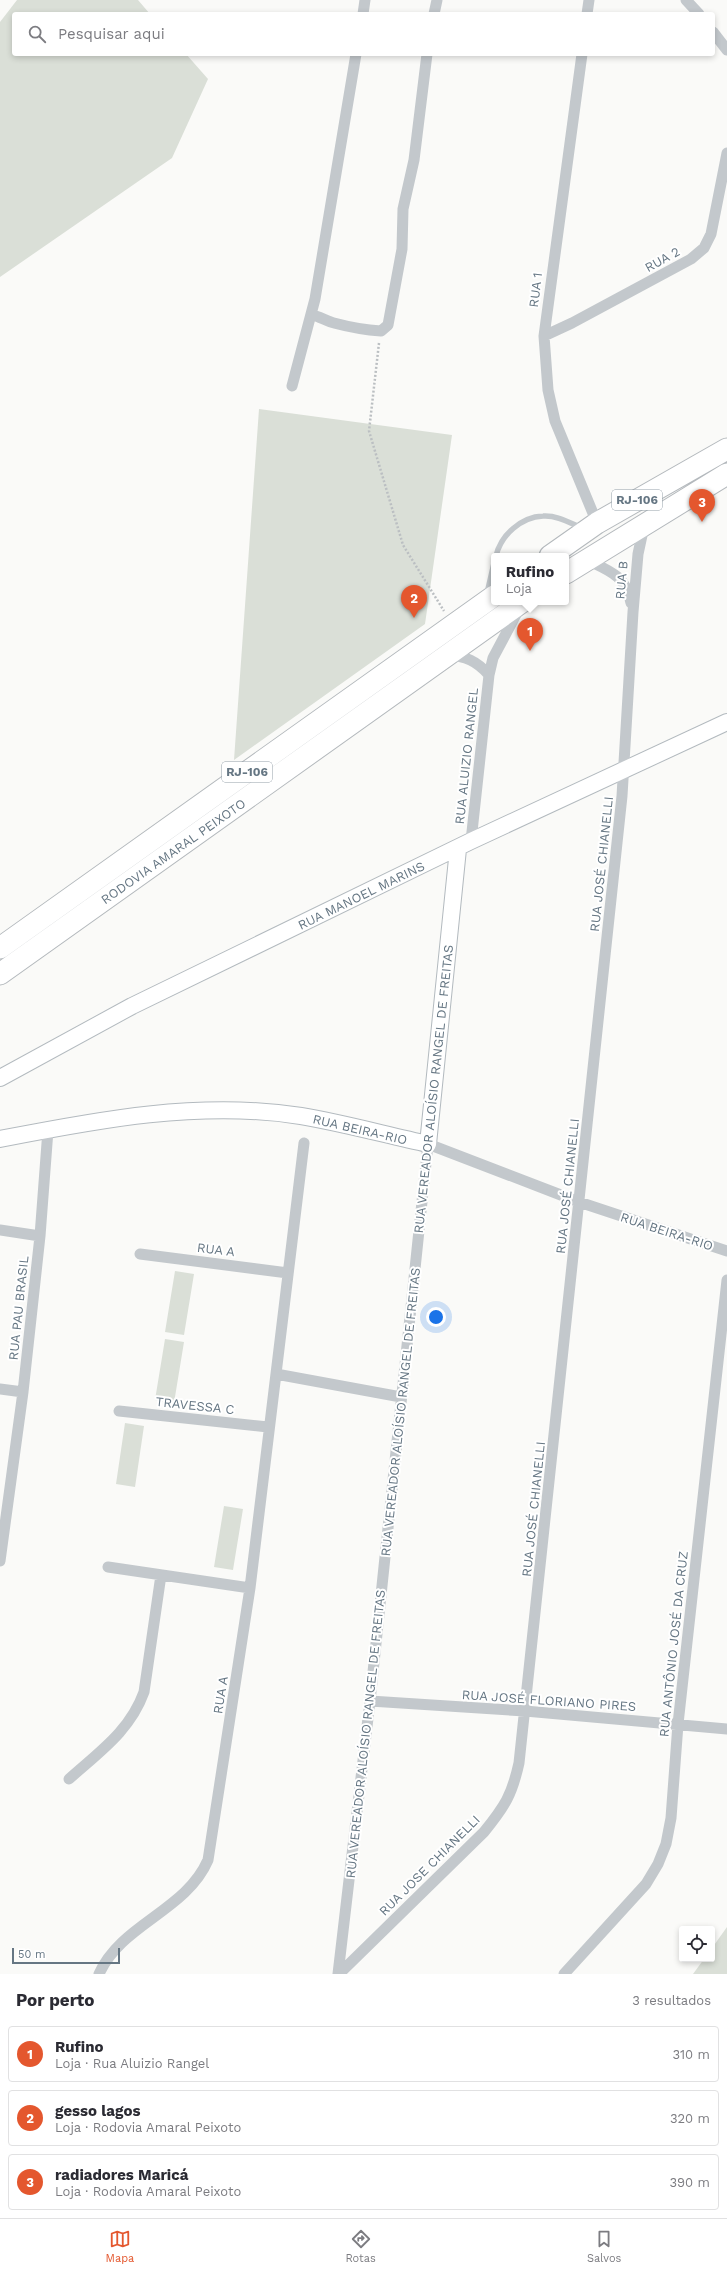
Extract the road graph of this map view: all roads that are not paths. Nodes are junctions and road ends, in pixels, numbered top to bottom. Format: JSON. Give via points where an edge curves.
{"nodes":[{"id":1,"x":365,"y":0,"type":"edge"},
{"id":2,"x":437,"y":0,"type":"edge"},
{"id":3,"x":589,"y":0,"type":"edge"},
{"id":4,"x":686,"y":0,"type":"edge"},
{"id":5,"x":363,"y":12,"type":"edge"},
{"id":6,"x":434,"y":12,"type":"edge"},
{"id":7,"x":587,"y":12,"type":"edge"},
{"id":8,"x":696,"y":12,"type":"edge"},
{"id":9,"x":715,"y":35,"type":"edge"},
{"id":10,"x":727,"y":50,"type":"edge"},
{"id":11,"x":356,"y":56,"type":"edge"},
{"id":12,"x":427,"y":56,"type":"edge"},
{"id":13,"x":582,"y":56,"type":"edge"},
{"id":14,"x":727,"y":153,"type":"edge"},
{"id":15,"x":311,"y":315,"type":"junction"},
{"id":16,"x":544,"y":336,"type":"junction"},
{"id":17,"x":292,"y":386,"type":"dead end"},
{"id":18,"x":727,"y":449,"type":"edge"},
{"id":19,"x":727,"y":474,"type":"edge"},
{"id":20,"x":644,"y":525,"type":"junction"},
{"id":21,"x":592,"y":527,"type":"junction"},
{"id":22,"x":497,"y":553,"type":"edge"},
{"id":23,"x":554,"y":553,"type":"edge"},
{"id":24,"x":588,"y":560,"type":"junction"},
{"id":25,"x":569,"y":571,"type":"edge"},
{"id":26,"x":491,"y":585,"type":"edge"},
{"id":27,"x":489,"y":600,"type":"edge"},
{"id":28,"x":519,"y":605,"type":"edge"},
{"id":29,"x":521,"y":605,"type":"edge"},
{"id":30,"x":633,"y":612,"type":"junction"},
{"id":31,"x":447,"y":655,"type":"junction"},
{"id":32,"x":489,"y":675,"type":"junction"},
{"id":33,"x":727,"y":722,"type":"edge"},
{"id":34,"x":625,"y":770,"type":"junction"},
{"id":35,"x":464,"y":845,"type":"junction"},
{"id":36,"x":0,"y":948,"type":"edge"},
{"id":37,"x":0,"y":974,"type":"edge"},
{"id":38,"x":0,"y":1078,"type":"edge"},
{"id":39,"x":48,"y":1130,"type":"junction"},
{"id":40,"x":0,"y":1139,"type":"edge"},
{"id":41,"x":304,"y":1143,"type":"dead end"},
{"id":42,"x":428,"y":1144,"type":"junction"},
{"id":43,"x":580,"y":1202,"type":"junction"},
{"id":44,"x":0,"y":1230,"type":"edge"},
{"id":45,"x":40,"y":1236,"type":"junction"},
{"id":46,"x":727,"y":1251,"type":"edge"},
{"id":47,"x":140,"y":1254,"type":"dead end"},
{"id":48,"x":288,"y":1273,"type":"junction"},
{"id":49,"x":727,"y":1280,"type":"edge"},
{"id":50,"x":276,"y":1374,"type":"junction"},
{"id":51,"x":0,"y":1389,"type":"edge"},
{"id":52,"x":23,"y":1392,"type":"junction"},
{"id":53,"x":401,"y":1397,"type":"junction"},
{"id":54,"x":119,"y":1411,"type":"dead end"},
{"id":55,"x":268,"y":1427,"type":"junction"},
{"id":56,"x":1,"y":1548,"type":"edge"},
{"id":57,"x":0,"y":1561,"type":"edge"},
{"id":58,"x":108,"y":1568,"type":"dead end"},
{"id":59,"x":161,"y":1575,"type":"junction"},
{"id":60,"x":250,"y":1588,"type":"junction"},
{"id":61,"x":370,"y":1701,"type":"junction"},
{"id":62,"x":525,"y":1711,"type":"junction"},
{"id":63,"x":678,"y":1724,"type":"junction"},
{"id":64,"x":727,"y":1729,"type":"edge"},
{"id":65,"x":519,"y":1763,"type":"joint"},
{"id":66,"x":69,"y":1779,"type":"dead end"},
{"id":67,"x":99,"y":1974,"type":"edge"},
{"id":68,"x":339,"y":1974,"type":"edge"},
{"id":69,"x":564,"y":1974,"type":"edge"}],
"edges":[{"from":1,"to":5,"type":"street"},
{"from":2,"to":6,"type":"street"},
{"from":3,"to":7,"type":"street"},
{"from":4,"to":8,"type":"street"},
{"from":9,"to":10,"type":"street"},
{"from":11,"to":15,"type":"street"},
{"from":12,"to":15,"type":"street","via":[[414,160],[403,209],[402,248],[388,325],[381,331],[332,323],[322,316]]},
{"from":13,"to":16,"type":"street","name":"RUA 1"},
{"from":14,"to":16,"type":"street","name":"RUA 2","via":[[712,234],[704,248],[692,259]]},
{"from":15,"to":17,"type":"street"},
{"from":16,"to":21,"type":"street","name":"RUA 1","via":[[548,390]]},
{"from":18,"to":21,"type":"highway","number":"RJ-106"},
{"from":19,"to":20,"type":"highway","number":"RJ-106"},
{"from":20,"to":24,"type":"highway","number":"RJ-106"},
{"from":20,"to":30,"type":"street","name":"RUA B","via":[[638,554]]},
{"from":21,"to":22,"type":"lane","via":[[555,517],[533,518],[506,534]]},
{"from":21,"to":23,"type":"highway","number":"RJ-106"},
{"from":24,"to":25,"type":"highway","number":"RJ-106"},
{"from":24,"to":30,"type":"street","name":"RUA B","via":[[620,577],[630,595]]},
{"from":26,"to":27,"type":"lane"},
{"from":27,"to":36,"type":"highway","name":"RODOVIA AMARAL PEIXOTO","number":"RJ-106"},
{"from":28,"to":31,"type":"highway","name":"RODOVIA AMARAL PEIXOTO","number":"RJ-106"},
{"from":29,"to":32,"type":"street","name":"RUA ALUIZIO RANGEL","via":[[494,658]]},
{"from":30,"to":34,"type":"street","name":"RUA JOSÉ CHIANELLI"},
{"from":31,"to":32,"type":"street","name":"RUA ALUIZIO RANGEL","via":[[475,662]]},
{"from":31,"to":37,"type":"highway","name":"RODOVIA AMARAL PEIXOTO","number":"RJ-106"},
{"from":32,"to":35,"type":"street","name":"RUA ALUIZIO RANGEL"},
{"from":33,"to":34,"type":"main road","name":"RUA MANOEL MARINS"},
{"from":34,"to":35,"type":"main road","name":"RUA MANOEL MARINS"},
{"from":34,"to":43,"type":"street","name":"RUA JOSÉ CHIANELLI"},
{"from":35,"to":38,"type":"main road","name":"RUA MANOEL MARINS","via":[[132,1006]]},
{"from":35,"to":42,"type":"main road","name":"RUA VEREADOR ALOÍSIO RANGEL DE FREITAS"},
{"from":39,"to":40,"type":"main road","name":"RUA BEIRA-RIO"},
{"from":39,"to":42,"type":"main road","name":"RUA BEIRA-RIO","via":[[178,1112],[242,1112],[301,1116]]},
{"from":39,"to":45,"type":"street","name":"RUA PAU BRASIL"},
{"from":41,"to":48,"type":"street","name":"RUA A"},
{"from":42,"to":43,"type":"street","name":"RUA BEIRA-RIO"},
{"from":42,"to":53,"type":"street","name":"RUA VEREADOR ALOÍSIO RANGEL DE FREITAS"},
{"from":43,"to":46,"type":"street","name":"RUA BEIRA-RIO"},
{"from":43,"to":62,"type":"street","name":"RUA JOSÉ CHIANELLI"},
{"from":44,"to":45,"type":"street"},
{"from":45,"to":52,"type":"street","name":"RUA PAU BRASIL"},
{"from":47,"to":48,"type":"street","name":"RUA A"},
{"from":48,"to":50,"type":"street","name":"RUA A"},
{"from":49,"to":63,"type":"street","name":"RUA ANTÔNIO JOSÉ DA CRUZ"},
{"from":50,"to":53,"type":"street"},
{"from":50,"to":55,"type":"street","name":"RUA A"},
{"from":51,"to":52,"type":"street"},
{"from":52,"to":56,"type":"street","name":"RUA PAU BRASIL"},
{"from":53,"to":61,"type":"street","name":"RUA VEREADOR ALOÍSIO RANGEL DE FREITAS"},
{"from":54,"to":55,"type":"street","name":"TRAVESSA C"},
{"from":55,"to":60,"type":"street","name":"RUA A"},
{"from":56,"to":57,"type":"street","name":"RUA PAU BRASIL"},
{"from":58,"to":59,"type":"street"},
{"from":59,"to":60,"type":"street"},
{"from":59,"to":66,"type":"street","via":[[144,1692],[137,1710],[126,1726]]},
{"from":60,"to":67,"type":"street","name":"RUA A","via":[[208,1860],[202,1874],[177,1901],[112,1952]]},
{"from":61,"to":62,"type":"street","name":"RUA JOSÉ FLORIANO PIRES"},
{"from":61,"to":68,"type":"street","name":"RUA VEREADOR ALOÍSIO RANGEL DE FREITAS"},
{"from":62,"to":63,"type":"street","name":"RUA JOSÉ FLORIANO PIRES"},
{"from":62,"to":65,"type":"street","name":"RUA JOSÉ CHIANELLI"},
{"from":63,"to":64,"type":"street","name":"RUA JOSÉ FLORIANO PIRES"},
{"from":63,"to":69,"type":"street","name":"RUA ANTÔNIO JOSÉ DA CRUZ","via":[[671,1818],[666,1844],[658,1864],[646,1884]]},
{"from":65,"to":68,"type":"street","name":"RUA JOSE CHIANELLI","via":[[513,1789],[507,1801],[484,1832]]}]}
